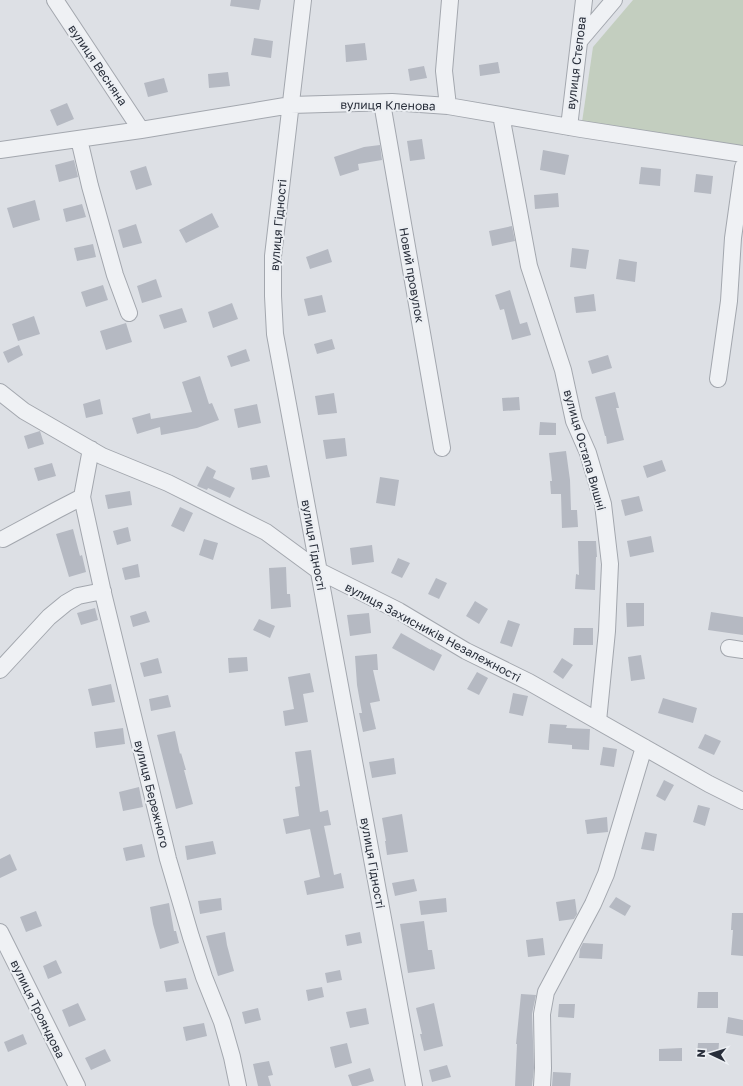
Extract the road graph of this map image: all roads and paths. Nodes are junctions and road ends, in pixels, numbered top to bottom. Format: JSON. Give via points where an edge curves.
{"nodes":[{"id":1,"x":55,"y":0,"type":"edge"},
{"id":2,"x":303,"y":0,"type":"edge"},
{"id":3,"x":450,"y":0,"type":"edge"},
{"id":4,"x":584,"y":0,"type":"edge"},
{"id":5,"x":614,"y":0,"type":"edge"},
{"id":6,"x":580,"y":40,"type":"junction"},
{"id":7,"x":382,"y":103,"type":"junction"},
{"id":8,"x":291,"y":105,"type":"junction"},
{"id":9,"x":448,"y":106,"type":"junction"},
{"id":10,"x":501,"y":115,"type":"junction"},
{"id":11,"x":569,"y":127,"type":"junction"},
{"id":12,"x":141,"y":130,"type":"junction"},
{"id":13,"x":79,"y":139,"type":"junction"},
{"id":14,"x":0,"y":150,"type":"edge"},
{"id":15,"x":743,"y":154,"type":"edge"},
{"id":16,"x":743,"y":167,"type":"edge"},
{"id":17,"x":129,"y":313,"type":"dead end"},
{"id":18,"x":718,"y":379,"type":"dead end"},
{"id":19,"x":0,"y":392,"type":"edge"},
{"id":20,"x":442,"y":448,"type":"dead end"},
{"id":21,"x":91,"y":449,"type":"junction"},
{"id":22,"x":82,"y":497,"type":"junction"},
{"id":23,"x":3,"y":539,"type":"dead end"},
{"id":24,"x":319,"y":571,"type":"junction"},
{"id":25,"x":103,"y":591,"type":"junction"},
{"id":26,"x":0,"y":670,"type":"edge"},
{"id":27,"x":598,"y":721,"type":"junction"},
{"id":28,"x":644,"y":747,"type":"junction"},
{"id":29,"x":743,"y":801,"type":"edge"},
{"id":30,"x":0,"y":932,"type":"edge"},
{"id":31,"x":77,"y":1086,"type":"edge"},
{"id":32,"x":238,"y":1086,"type":"edge"},
{"id":33,"x":414,"y":1086,"type":"edge"},
{"id":34,"x":542,"y":1086,"type":"edge"}],
"edges":[{"from":1,"to":12,"type":"street","name":"вулиця Весняна"},
{"from":2,"to":8,"type":"street","name":"вулиця Гідності"},
{"from":3,"to":9,"type":"street","via":[[444,71]]},
{"from":4,"to":6,"type":"street","name":"вулиця Степова"},
{"from":5,"to":6,"type":"street"},
{"from":6,"to":11,"type":"street","name":"вулиця Степова"},
{"from":7,"to":8,"type":"street","name":"вулиця Кленова"},
{"from":7,"to":9,"type":"street","name":"вулиця Кленова"},
{"from":7,"to":20,"type":"street","name":"Новий провулок"},
{"from":8,"to":12,"type":"street","name":"вулиця Кленова"},
{"from":8,"to":24,"type":"street","name":"вулиця Гідності","via":[[273,256],[273,296],[276,334]]},
{"from":9,"to":10,"type":"street","name":"вулиця Кленова"},
{"from":10,"to":11,"type":"street","name":"вулиця Кленова"},
{"from":10,"to":27,"type":"street","name":"вулиця Остапа Вишні","via":[[529,266],[563,370],[574,421],[588,453],[602,504],[610,564],[607,631]]},
{"from":11,"to":15,"type":"street","name":"вулиця Кленова"},
{"from":12,"to":13,"type":"street","name":"вулиця Кленова"},
{"from":13,"to":14,"type":"street","name":"вулиця Кленова"},
{"from":13,"to":17,"type":"street","via":[[115,275]]},
{"from":16,"to":18,"type":"street"},
{"from":19,"to":21,"type":"street","name":"вулиця Захисників Незалежності","via":[[24,411]]},
{"from":21,"to":22,"type":"street","name":"вулиця Бережного"},
{"from":21,"to":24,"type":"street","name":"вулиця Захисників Незалежності","via":[[168,483],[266,532]]},
{"from":22,"to":23,"type":"street"},
{"from":22,"to":25,"type":"street","name":"вулиця Бережного"},
{"from":24,"to":27,"type":"street","name":"вулиця Захисників Незалежності","via":[[399,611],[466,651],[529,682]]},
{"from":24,"to":33,"type":"street","name":"вулиця Гідності"},
{"from":25,"to":26,"type":"street","via":[[78,596],[66,602]]},
{"from":25,"to":32,"type":"street","name":"вулиця Бережного","via":[[168,860],[204,977],[224,1029]]},
{"from":27,"to":28,"type":"street","name":"вулиця Захисників Незалежності"},
{"from":28,"to":29,"type":"street","name":"вулиця Захисників Незалежності"},
{"from":28,"to":34,"type":"street","via":[[603,880],[546,992],[542,1014]]},
{"from":30,"to":31,"type":"street","name":"вулиця Трояндова"}]}
